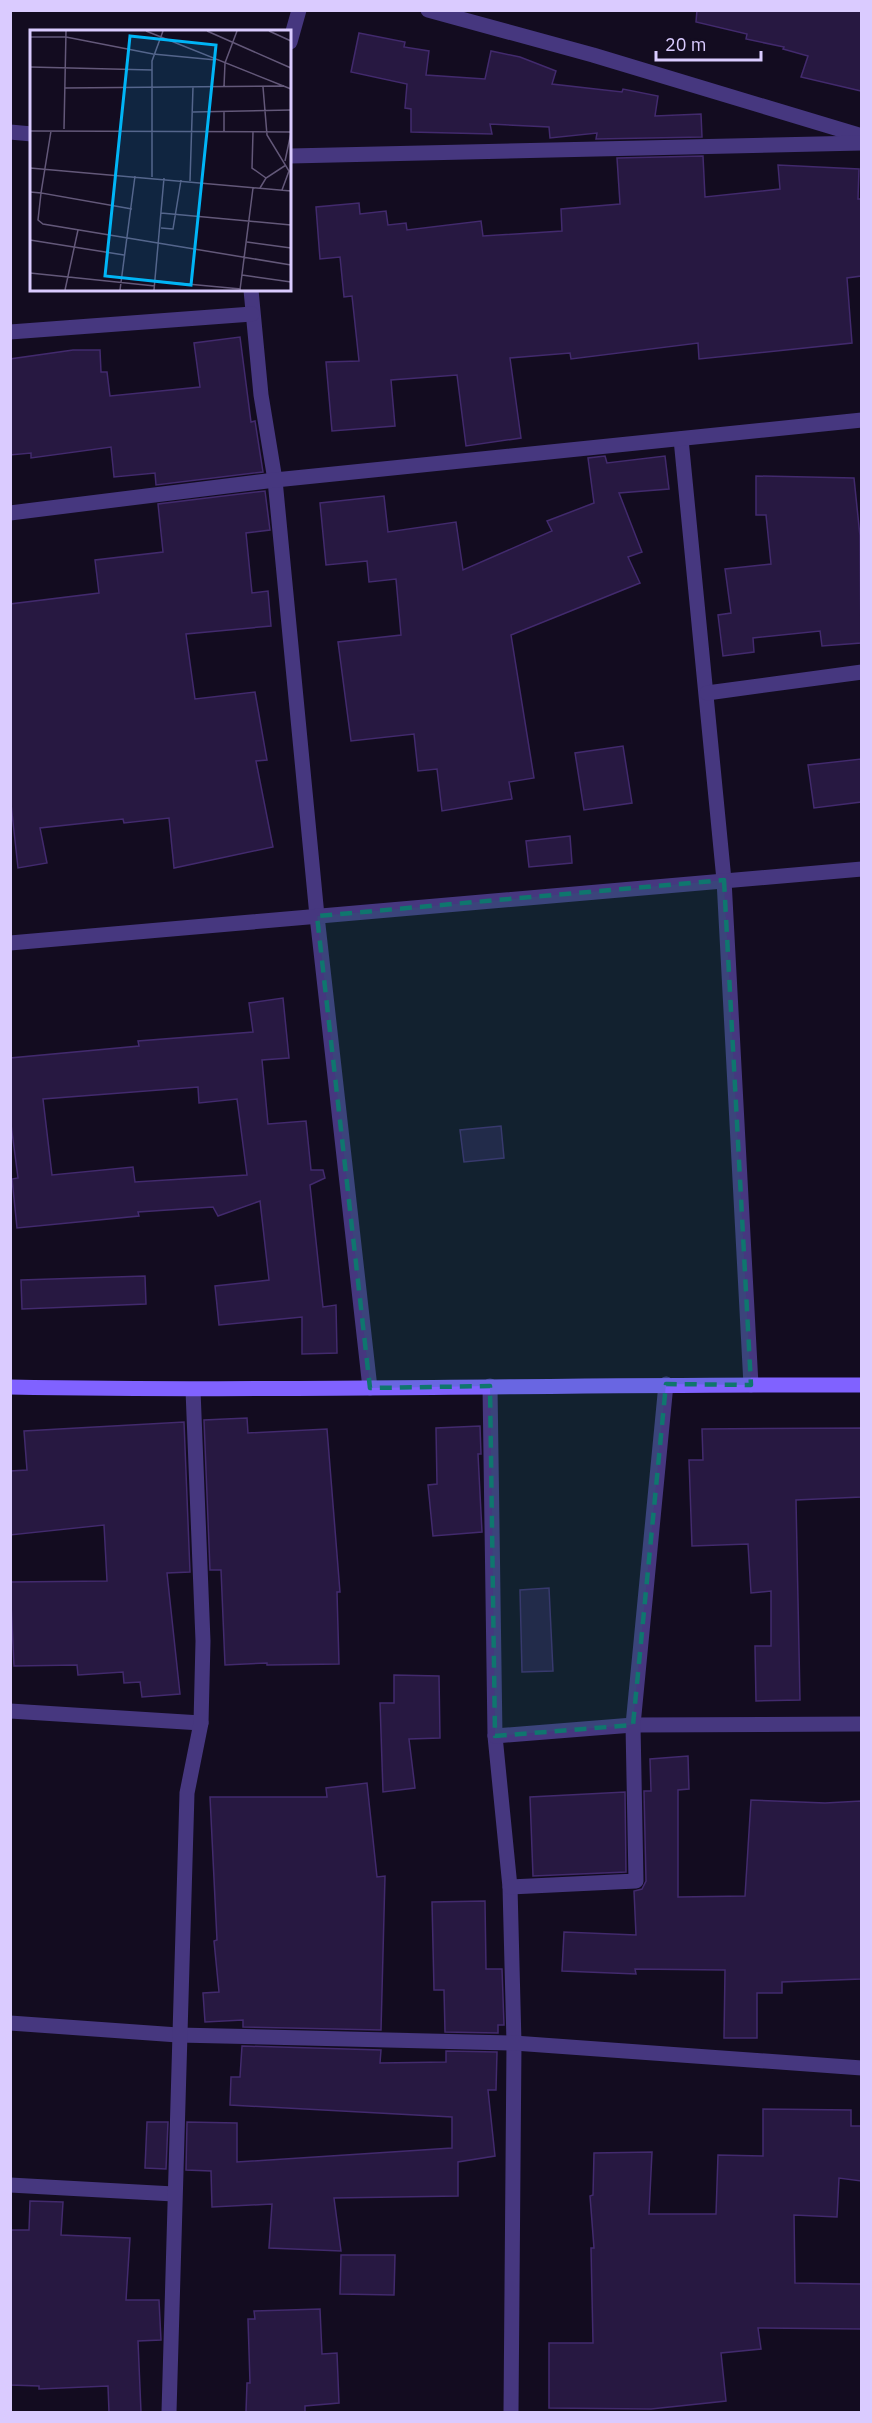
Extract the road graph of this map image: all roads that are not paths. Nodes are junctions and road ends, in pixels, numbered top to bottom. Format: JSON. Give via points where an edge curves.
{"nodes":[{"id":1,"x":299,"y":10,"type":"edge"},
{"id":2,"x":428,"y":10,"type":"edge"},
{"id":3,"x":291,"y":38,"type":"edge"},
{"id":4,"x":10,"y":132,"type":"edge"},
{"id":5,"x":30,"y":134,"type":"edge"},
{"id":6,"x":861,"y":136,"type":"edge"},
{"id":7,"x":861,"y":143,"type":"edge"},
{"id":8,"x":291,"y":156,"type":"edge"},
{"id":9,"x":251,"y":291,"type":"edge"},
{"id":10,"x":252,"y":314,"type":"junction"},
{"id":11,"x":10,"y":332,"type":"edge"},
{"id":12,"x":861,"y":420,"type":"edge"},
{"id":13,"x":681,"y":439,"type":"junction"},
{"id":14,"x":275,"y":480,"type":"junction"},
{"id":15,"x":10,"y":513,"type":"edge"},
{"id":16,"x":861,"y":672,"type":"edge"},
{"id":17,"x":707,"y":693,"type":"junction"},
{"id":18,"x":861,"y":869,"type":"edge"},
{"id":19,"x":723,"y":880,"type":"junction"},
{"id":20,"x":317,"y":916,"type":"junction"},
{"id":21,"x":10,"y":944,"type":"edge"},
{"id":22,"x":666,"y":1384,"type":"junction"},
{"id":23,"x":750,"y":1385,"type":"junction"},
{"id":24,"x":861,"y":1385,"type":"edge"},
{"id":25,"x":490,"y":1386,"type":"junction"},
{"id":26,"x":10,"y":1388,"type":"edge"},
{"id":27,"x":370,"y":1388,"type":"junction"},
{"id":28,"x":193,"y":1390,"type":"junction"},
{"id":29,"x":10,"y":1711,"type":"edge"},
{"id":30,"x":201,"y":1723,"type":"junction"},
{"id":31,"x":861,"y":1724,"type":"edge"},
{"id":32,"x":633,"y":1725,"type":"junction"},
{"id":33,"x":495,"y":1736,"type":"junction"},
{"id":34,"x":510,"y":1887,"type":"junction"},
{"id":35,"x":10,"y":2023,"type":"edge"},
{"id":36,"x":178,"y":2036,"type":"junction"},
{"id":37,"x":514,"y":2043,"type":"junction"},
{"id":38,"x":861,"y":2068,"type":"edge"},
{"id":39,"x":10,"y":2185,"type":"edge"},
{"id":40,"x":174,"y":2194,"type":"junction"},
{"id":41,"x":170,"y":2412,"type":"edge"},
{"id":42,"x":511,"y":2412,"type":"edge"}],
"edges":[{"from":1,"to":3,"type":"street"},
{"from":2,"to":6,"type":"street"},
{"from":4,"to":5,"type":"street"},
{"from":7,"to":8,"type":"street"},
{"from":9,"to":10,"type":"street"},
{"from":10,"to":11,"type":"street"},
{"from":10,"to":14,"type":"street"},
{"from":12,"to":13,"type":"street"},
{"from":13,"to":14,"type":"street"},
{"from":13,"to":17,"type":"street"},
{"from":14,"to":15,"type":"street"},
{"from":14,"to":20,"type":"street"},
{"from":16,"to":17,"type":"street"},
{"from":17,"to":19,"type":"street"},
{"from":18,"to":19,"type":"street"},
{"from":19,"to":20,"type":"street"},
{"from":19,"to":23,"type":"street"},
{"from":20,"to":21,"type":"street"},
{"from":20,"to":27,"type":"street"},
{"from":22,"to":23,"type":"street"},
{"from":22,"to":25,"type":"street"},
{"from":22,"to":32,"type":"street"},
{"from":23,"to":24,"type":"street"},
{"from":25,"to":27,"type":"street"},
{"from":25,"to":33,"type":"street"},
{"from":26,"to":28,"type":"street"},
{"from":27,"to":28,"type":"street"},
{"from":28,"to":30,"type":"street","via":[[203,1641]]},
{"from":29,"to":30,"type":"street"},
{"from":30,"to":36,"type":"street","via":[[187,1793]]},
{"from":31,"to":32,"type":"street"},
{"from":32,"to":33,"type":"street"},
{"from":32,"to":34,"type":"street","via":[[636,1881]]},
{"from":33,"to":34,"type":"street"},
{"from":34,"to":37,"type":"street"},
{"from":35,"to":36,"type":"street"},
{"from":36,"to":37,"type":"street"},
{"from":36,"to":40,"type":"street"},
{"from":37,"to":38,"type":"street"},
{"from":37,"to":42,"type":"street"},
{"from":39,"to":40,"type":"street"},
{"from":40,"to":41,"type":"street"}]}
